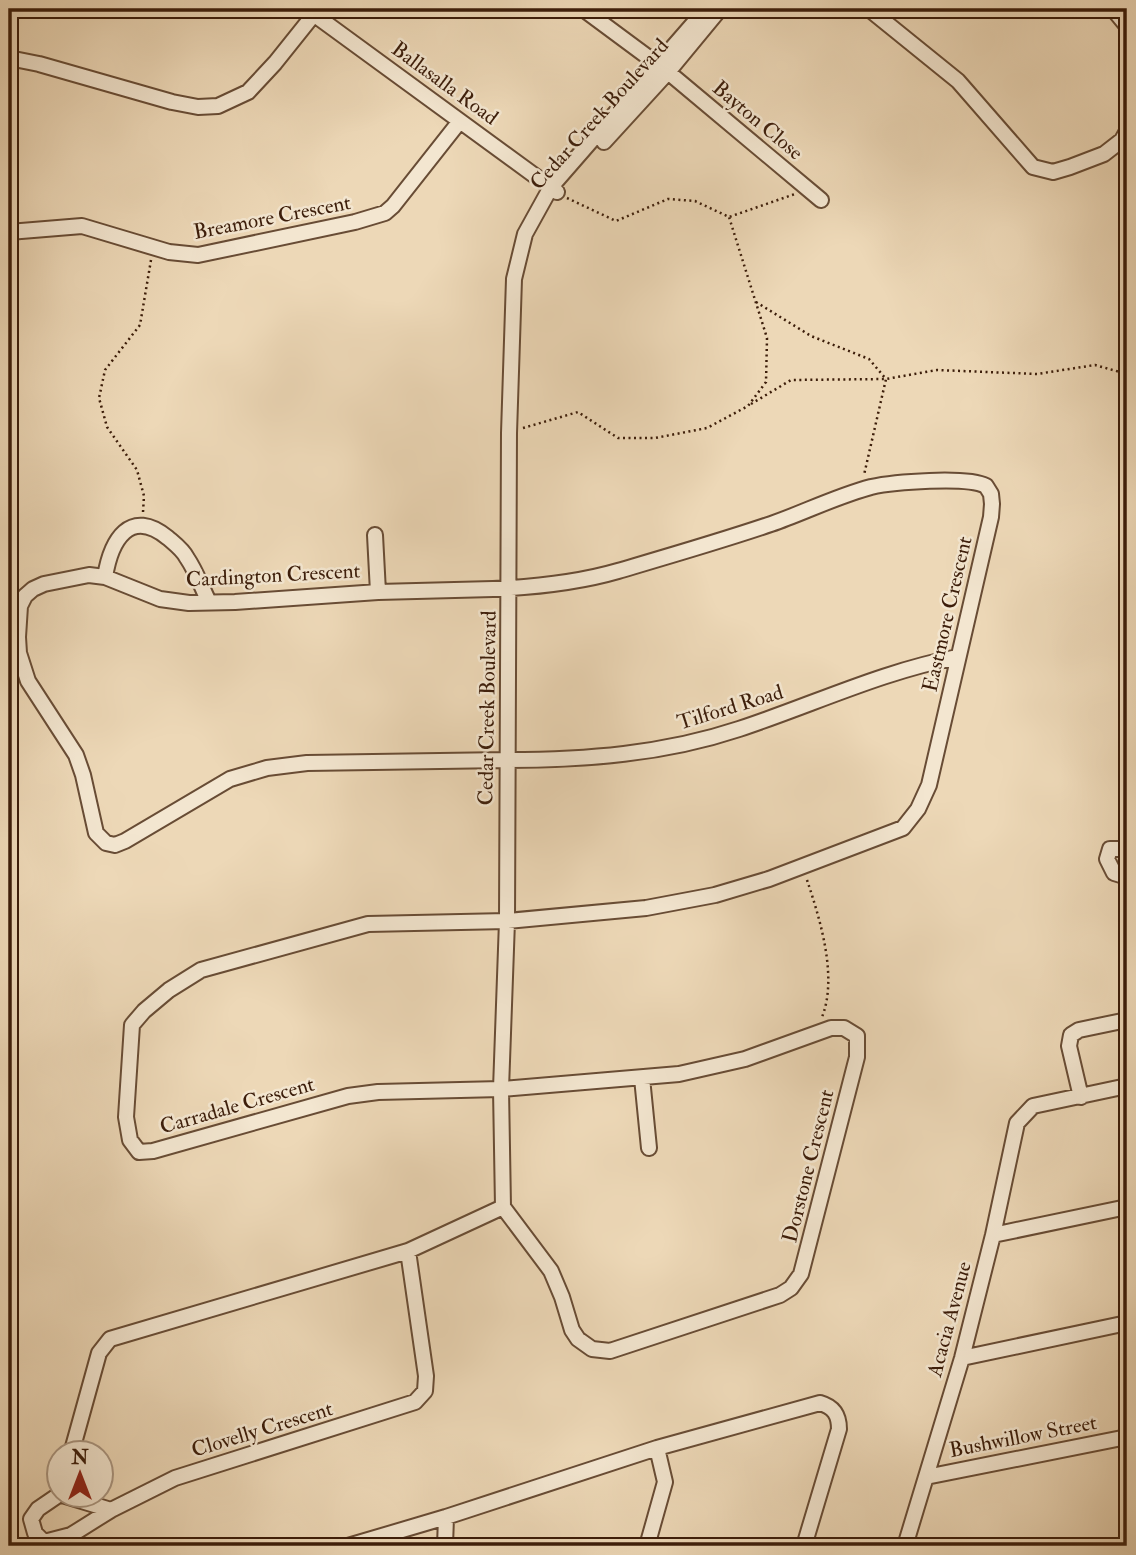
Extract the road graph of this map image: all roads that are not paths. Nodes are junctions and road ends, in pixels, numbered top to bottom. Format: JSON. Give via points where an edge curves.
{"nodes":[{"id":1,"x":583,"y":9,"type":"edge"},
{"id":2,"x":706,"y":9,"type":"edge"},
{"id":3,"x":720,"y":9,"type":"edge"},
{"id":4,"x":869,"y":9,"type":"edge"},
{"id":5,"x":1113,"y":9,"type":"edge"},
{"id":6,"x":311,"y":11,"type":"edge"},
{"id":7,"x":1127,"y":26,"type":"edge"},
{"id":8,"x":9,"y":58,"type":"edge"},
{"id":9,"x":663,"y":69,"type":"junction"},
{"id":10,"x":460,"y":121,"type":"junction"},
{"id":11,"x":1127,"y":131,"type":"edge"},
{"id":12,"x":555,"y":190,"type":"junction"},
{"id":13,"x":821,"y":200,"type":"dead end"},
{"id":14,"x":9,"y":232,"type":"edge"},
{"id":15,"x":375,"y":535,"type":"dead end"},
{"id":16,"x":105,"y":577,"type":"junction"},
{"id":17,"x":509,"y":588,"type":"junction"},
{"id":18,"x":378,"y":592,"type":"junction"},
{"id":19,"x":209,"y":602,"type":"junction"},
{"id":20,"x":958,"y":657,"type":"junction"},
{"id":21,"x":506,"y":760,"type":"junction"},
{"id":22,"x":1127,"y":849,"type":"edge"},
{"id":23,"x":1127,"y":877,"type":"edge"},
{"id":24,"x":507,"y":920,"type":"junction"},
{"id":25,"x":1127,"y":1020,"type":"edge"},
{"id":26,"x":642,"y":1078,"type":"junction"},
{"id":27,"x":1127,"y":1086,"type":"edge"},
{"id":28,"x":501,"y":1088,"type":"junction"},
{"id":29,"x":1081,"y":1097,"type":"junction"},
{"id":30,"x":649,"y":1148,"type":"dead end"},
{"id":31,"x":503,"y":1207,"type":"junction"},
{"id":32,"x":1127,"y":1207,"type":"edge"},
{"id":33,"x":993,"y":1235,"type":"junction"},
{"id":34,"x":408,"y":1251,"type":"junction"},
{"id":35,"x":1127,"y":1323,"type":"edge"},
{"id":36,"x":962,"y":1358,"type":"junction"},
{"id":37,"x":1127,"y":1437,"type":"edge"},
{"id":38,"x":75,"y":1440,"type":"edge"},
{"id":39,"x":657,"y":1448,"type":"junction"},
{"id":40,"x":926,"y":1477,"type":"junction"},
{"id":41,"x":46,"y":1504,"type":"edge"},
{"id":42,"x":116,"y":1508,"type":"edge"},
{"id":43,"x":111,"y":1510,"type":"edge"},
{"id":44,"x":446,"y":1517,"type":"junction"},
{"id":45,"x":348,"y":1546,"type":"edge"},
{"id":46,"x":445,"y":1546,"type":"edge"},
{"id":47,"x":647,"y":1546,"type":"edge"},
{"id":48,"x":804,"y":1546,"type":"edge"},
{"id":49,"x":905,"y":1546,"type":"edge"}],
"edges":[{"from":1,"to":9,"type":"street","name":"Bayton Close"},
{"from":2,"to":9,"type":"street","name":"Cedar Creek Boulevard"},
{"from":3,"to":9,"type":"street","name":"Cedar Creek Boulevard"},
{"from":4,"to":11,"type":"street","via":[[958,81],[1033,167],[1053,173],[1104,154]]},
{"from":5,"to":7,"type":"street"},
{"from":6,"to":8,"type":"street","via":[[248,92],[218,106],[172,102]]},
{"from":6,"to":10,"type":"street","name":"Ballasalla Road"},
{"from":9,"to":12,"type":"street","name":"Cedar Creek Boulevard"},
{"from":9,"to":13,"type":"street","name":"Bayton Close"},
{"from":10,"to":12,"type":"street","name":"Ballasalla Road"},
{"from":10,"to":14,"type":"street","name":"Breamore Crescent","via":[[386,213],[355,222],[198,255],[82,226]]},
{"from":12,"to":17,"type":"street","name":"Cedar Creek Boulevard","via":[[535,213],[525,234],[512,303]]},
{"from":15,"to":18,"type":"street"},
{"from":16,"to":19,"type":"street","name":"Cardington Crescent","via":[[160,598]]},
{"from":16,"to":19,"type":"street","via":[[118,538],[142,525],[159,531],[187,557]]},
{"from":16,"to":21,"type":"street","name":"Cardington Crescent","via":[[65,579],[33,589],[20,606],[18,637],[29,681],[76,755],[96,833],[106,843],[125,842],[230,779],[267,768],[307,763]]},
{"from":17,"to":18,"type":"street","name":"Cardington Crescent"},
{"from":17,"to":20,"type":"street","name":"Eastmore Crescent","via":[[559,584],[617,571],[860,491],[966,480],[986,486],[991,494],[991,517]]},
{"from":17,"to":21,"type":"street","name":"Cedar Creek Boulevard"},
{"from":18,"to":19,"type":"street","name":"Cardington Crescent"},
{"from":20,"to":21,"type":"street","name":"Tilford Road","via":[[683,745],[625,755]]},
{"from":20,"to":24,"type":"street","name":"Eastmore Crescent","via":[[925,798],[903,828],[742,887],[667,905]]},
{"from":21,"to":24,"type":"street","name":"Cedar Creek Boulevard"},
{"from":22,"to":23,"type":"street","via":[[1110,849],[1107,859],[1114,873]]},
{"from":24,"to":28,"type":"street","name":"Cedar Creek Boulevard"},
{"from":24,"to":28,"type":"street","name":"Carradale Crescent","via":[[368,924],[187,977],[132,1025],[127,1132],[139,1152],[153,1151],[348,1096]]},
{"from":25,"to":29,"type":"street","via":[[1071,1035],[1069,1046]]},
{"from":26,"to":28,"type":"street","name":"Dorstone Crescent"},
{"from":26,"to":30,"type":"street"},
{"from":26,"to":31,"type":"street","name":"Dorstone Crescent","via":[[710,1068],[837,1028],[855,1033],[858,1057],[798,1281],[780,1295],[610,1351],[592,1349],[572,1330],[551,1271]]},
{"from":27,"to":29,"type":"street"},
{"from":28,"to":31,"type":"street","name":"Cedar Creek Boulevard"},
{"from":29,"to":33,"type":"street","name":"Acacia Avenue","via":[[1033,1106],[1017,1123]]},
{"from":31,"to":34,"type":"street"},
{"from":32,"to":33,"type":"street"},
{"from":33,"to":36,"type":"street","name":"Acacia Avenue"},
{"from":34,"to":38,"type":"street","via":[[110,1339],[99,1353]]},
{"from":34,"to":42,"type":"street","name":"Clovelly Crescent","via":[[426,1376],[422,1397],[403,1407],[175,1478]]},
{"from":35,"to":36,"type":"street"},
{"from":36,"to":40,"type":"street","name":"Acacia Avenue"},
{"from":37,"to":40,"type":"street","name":"Bushwillow Street"},
{"from":39,"to":44,"type":"street"},
{"from":39,"to":47,"type":"street","via":[[665,1482]]},
{"from":39,"to":48,"type":"street","via":[[810,1404],[828,1405],[836,1413],[839,1429]]},
{"from":40,"to":49,"type":"street","name":"Acacia Avenue"},
{"from":41,"to":43,"type":"street","name":"Clovelly Crescent","via":[[31,1518],[35,1533],[44,1542],[71,1535]]},
{"from":44,"to":45,"type":"street"},
{"from":44,"to":46,"type":"street"}]}
